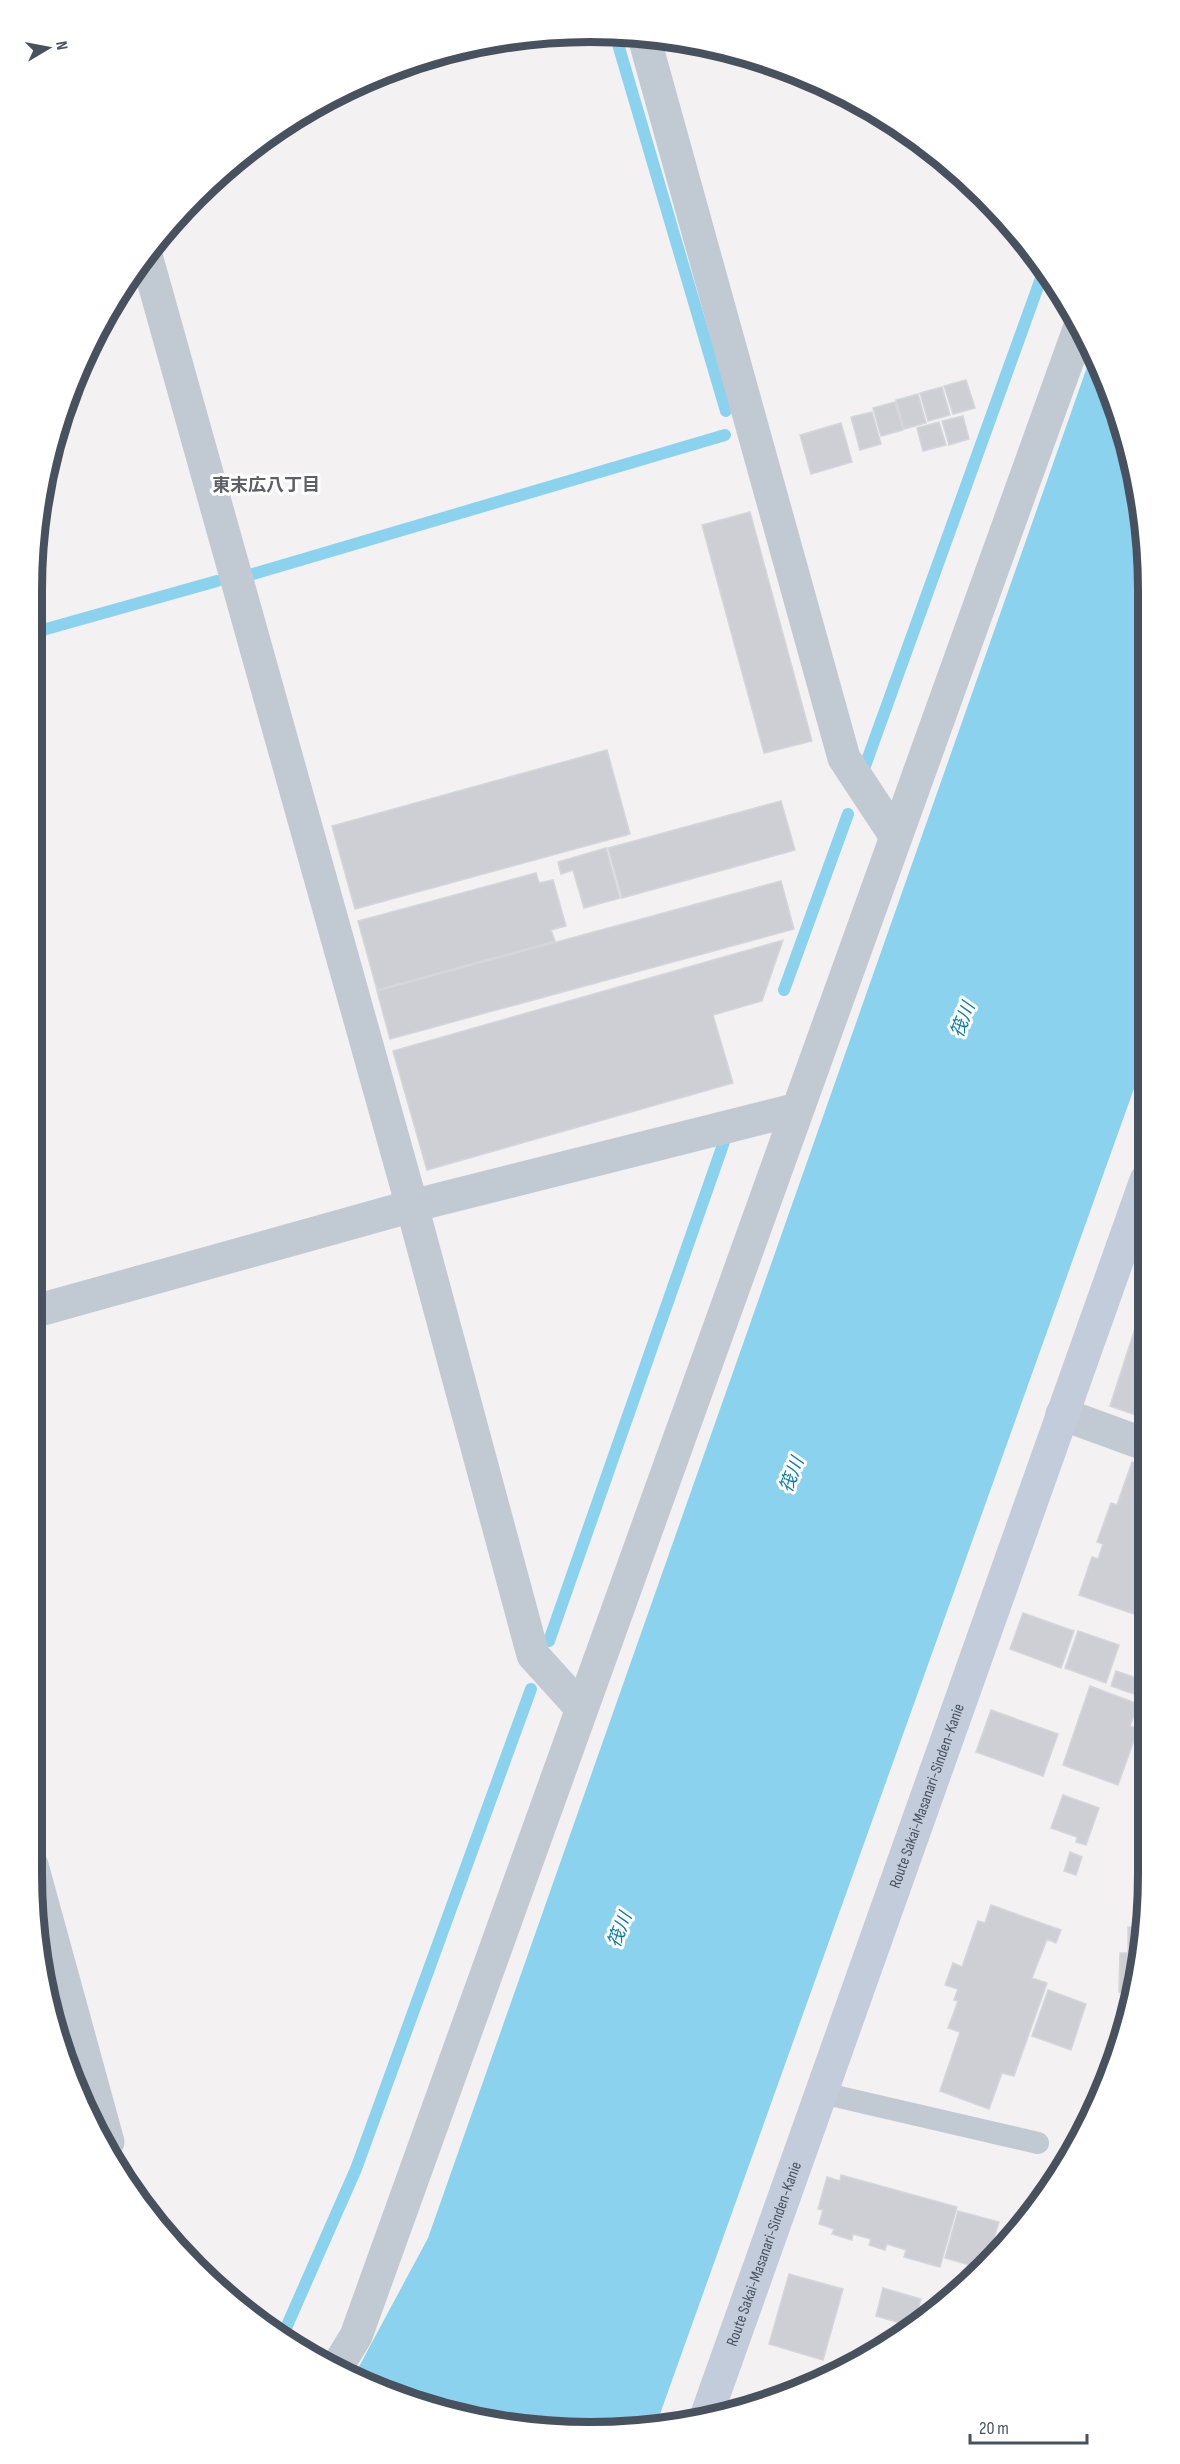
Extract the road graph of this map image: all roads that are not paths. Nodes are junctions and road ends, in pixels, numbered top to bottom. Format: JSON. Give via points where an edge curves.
{"nodes":[{"id":1,"x":647,"y":45,"type":"edge"},
{"id":2,"x":149,"y":265,"type":"edge"},
{"id":3,"x":1075,"y":337,"type":"edge"},
{"id":4,"x":896,"y":837,"type":"junction"},
{"id":5,"x":798,"y":1109,"type":"junction"},
{"id":6,"x":1138,"y":1202,"type":"edge"},
{"id":7,"x":412,"y":1206,"type":"junction"},
{"id":8,"x":42,"y":1309,"type":"edge"},
{"id":9,"x":1062,"y":1414,"type":"junction"},
{"id":10,"x":1138,"y":1442,"type":"edge"},
{"id":11,"x":581,"y":1708,"type":"junction"},
{"id":12,"x":43,"y":1905,"type":"edge"},
{"id":13,"x":822,"y":2092,"type":"junction"},
{"id":14,"x":103,"y":2124,"type":"edge"},
{"id":15,"x":1038,"y":2143,"type":"dead end"},
{"id":16,"x":341,"y":2361,"type":"edge"},
{"id":17,"x":709,"y":2408,"type":"edge"}],
"edges":[{"from":1,"to":4,"type":"street","via":[[844,758]]},
{"from":2,"to":7,"type":"street"},
{"from":3,"to":4,"type":"street"},
{"from":4,"to":5,"type":"street"},
{"from":5,"to":7,"type":"street"},
{"from":5,"to":11,"type":"street"},
{"from":6,"to":9,"type":"main road","name":"Route Sakai-Masanari-Sinden-Kanie"},
{"from":7,"to":8,"type":"street"},
{"from":7,"to":11,"type":"street","via":[[533,1655]]},
{"from":9,"to":10,"type":"street"},
{"from":9,"to":13,"type":"main road","name":"Route Sakai-Masanari-Sinden-Kanie"},
{"from":11,"to":16,"type":"street","via":[[356,2336]]},
{"from":12,"to":14,"type":"street"},
{"from":13,"to":15,"type":"lane"},
{"from":13,"to":17,"type":"main road","name":"Route Sakai-Masanari-Sinden-Kanie"}]}
